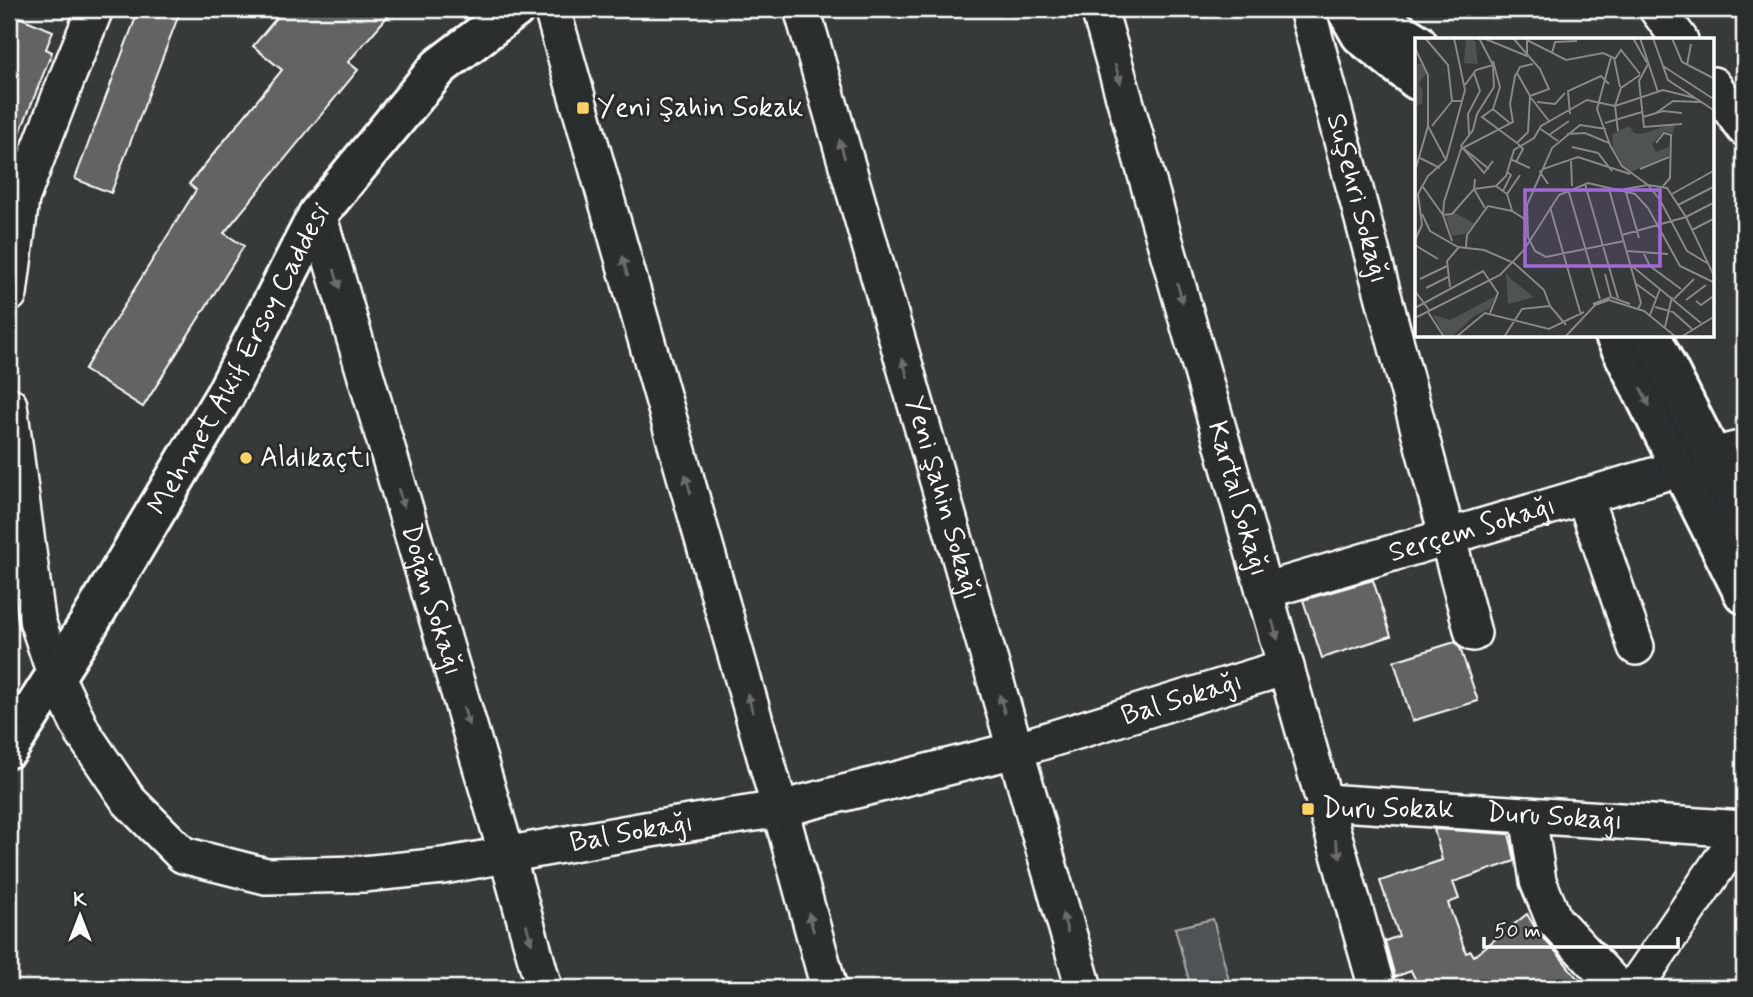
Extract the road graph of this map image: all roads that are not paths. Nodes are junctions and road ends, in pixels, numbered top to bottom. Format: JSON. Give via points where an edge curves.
{"nodes":[{"id":1,"x":95,"y":9,"type":"edge"},
{"id":2,"x":515,"y":9,"type":"edge"},
{"id":3,"x":552,"y":9,"type":"edge"},
{"id":4,"x":802,"y":9,"type":"edge"},
{"id":5,"x":1099,"y":9,"type":"edge"},
{"id":6,"x":1307,"y":9,"type":"edge"},
{"id":7,"x":1346,"y":9,"type":"edge"},
{"id":8,"x":1355,"y":9,"type":"edge"},
{"id":9,"x":1657,"y":9,"type":"edge"},
{"id":10,"x":1679,"y":38,"type":"edge"},
{"id":11,"x":1415,"y":42,"type":"edge"},
{"id":12,"x":1415,"y":78,"type":"edge"},
{"id":13,"x":1714,"y":86,"type":"edge"},
{"id":14,"x":1744,"y":128,"type":"edge"},
{"id":15,"x":318,"y":214,"type":"junction"},
{"id":16,"x":9,"y":294,"type":"edge"},
{"id":17,"x":1617,"y":338,"type":"edge"},
{"id":18,"x":1652,"y":338,"type":"edge"},
{"id":19,"x":9,"y":405,"type":"edge"},
{"id":20,"x":1712,"y":457,"type":"edge"},
{"id":21,"x":1584,"y":496,"type":"junction"},
{"id":22,"x":1744,"y":520,"type":"edge"},
{"id":23,"x":1448,"y":537,"type":"junction"},
{"id":24,"x":1264,"y":591,"type":"junction"},
{"id":25,"x":1744,"y":594,"type":"edge"},
{"id":26,"x":1474,"y":633,"type":"dead end"},
{"id":27,"x":1636,"y":648,"type":"dead end"},
{"id":28,"x":1286,"y":667,"type":"junction"},
{"id":29,"x":56,"y":677,"type":"junction"},
{"id":30,"x":9,"y":748,"type":"edge"},
{"id":31,"x":1015,"y":750,"type":"junction"},
{"id":32,"x":1324,"y":802,"type":"junction"},
{"id":33,"x":780,"y":809,"type":"junction"},
{"id":34,"x":1528,"y":815,"type":"junction"},
{"id":35,"x":1744,"y":829,"type":"edge"},
{"id":36,"x":507,"y":855,"type":"junction"},
{"id":37,"x":544,"y":988,"type":"edge"},
{"id":38,"x":829,"y":988,"type":"edge"},
{"id":39,"x":1084,"y":988,"type":"edge"},
{"id":40,"x":1378,"y":988,"type":"edge"},
{"id":41,"x":1618,"y":988,"type":"edge"},
{"id":42,"x":1634,"y":988,"type":"edge"}],
"edges":[{"from":1,"to":16,"type":"street","via":[[21,199]]},
{"from":2,"to":15,"type":"main road","name":"Mehmet Akif Ersoy Caddesi","via":[[439,67]]},
{"from":33,"to":3,"type":"street","one_way":true},
{"from":31,"to":4,"type":"street","name":"Yeni Şahin Sokağı","one_way":true},
{"from":5,"to":24,"type":"street","name":"Kartal Sokağı","one_way":true},
{"from":6,"to":23,"type":"street","name":"Suşehri Sokağı"},
{"from":7,"to":12,"type":"main road","via":[[1361,35]]},
{"from":8,"to":11,"type":"main road"},
{"from":9,"to":10,"type":"street"},
{"from":13,"to":14,"type":"street"},
{"from":15,"to":29,"type":"main road","name":"Mehmet Akif Ersoy Caddesi","via":[[225,394]]},
{"from":15,"to":36,"type":"street","name":"Doğan Sokağı","one_way":true},
{"from":17,"to":20,"type":"main road","one_way":true},
{"from":18,"to":20,"type":"main road"},
{"from":19,"to":29,"type":"street","name":"Bal Sokağı","via":[[37,620]]},
{"from":20,"to":21,"type":"street","name":"Serçem Sokağı"},
{"from":20,"to":22,"type":"main road"},
{"from":20,"to":25,"type":"main road"},
{"from":21,"to":23,"type":"street","name":"Serçem Sokağı"},
{"from":21,"to":27,"type":"street"},
{"from":23,"to":24,"type":"street","name":"Serçem Sokağı"},
{"from":23,"to":26,"type":"street","name":"Suşehri Sokağı"},
{"from":24,"to":28,"type":"street","name":"Kartal Sokağı","one_way":true},
{"from":28,"to":31,"type":"street","name":"Bal Sokağı"},
{"from":28,"to":32,"type":"street","name":"Kartal Sokağı"},
{"from":29,"to":30,"type":"main road","name":"Mehmet Akif Ersoy Caddesi"},
{"from":29,"to":36,"type":"street","name":"Bal Sokağı","via":[[83,733],[129,801],[183,855],[266,876],[363,874]]},
{"from":31,"to":33,"type":"street","name":"Bal Sokağı"},
{"from":39,"to":31,"type":"street","name":"Yeni Şahin Sokağı","one_way":true},
{"from":32,"to":34,"type":"street","name":"Duru Sokağı"},
{"from":32,"to":40,"type":"street","name":"Kartal Sokağı","one_way":true},
{"from":33,"to":36,"type":"street","name":"Bal Sokağı"},
{"from":38,"to":33,"type":"street","one_way":true},
{"from":34,"to":35,"type":"street","name":"Duru Sokağı"},
{"from":34,"to":41,"type":"street","via":[[1538,881],[1554,920]]},
{"from":35,"to":42,"type":"street"},
{"from":36,"to":37,"type":"street","name":"Doğan Sokağı","one_way":true}]}
